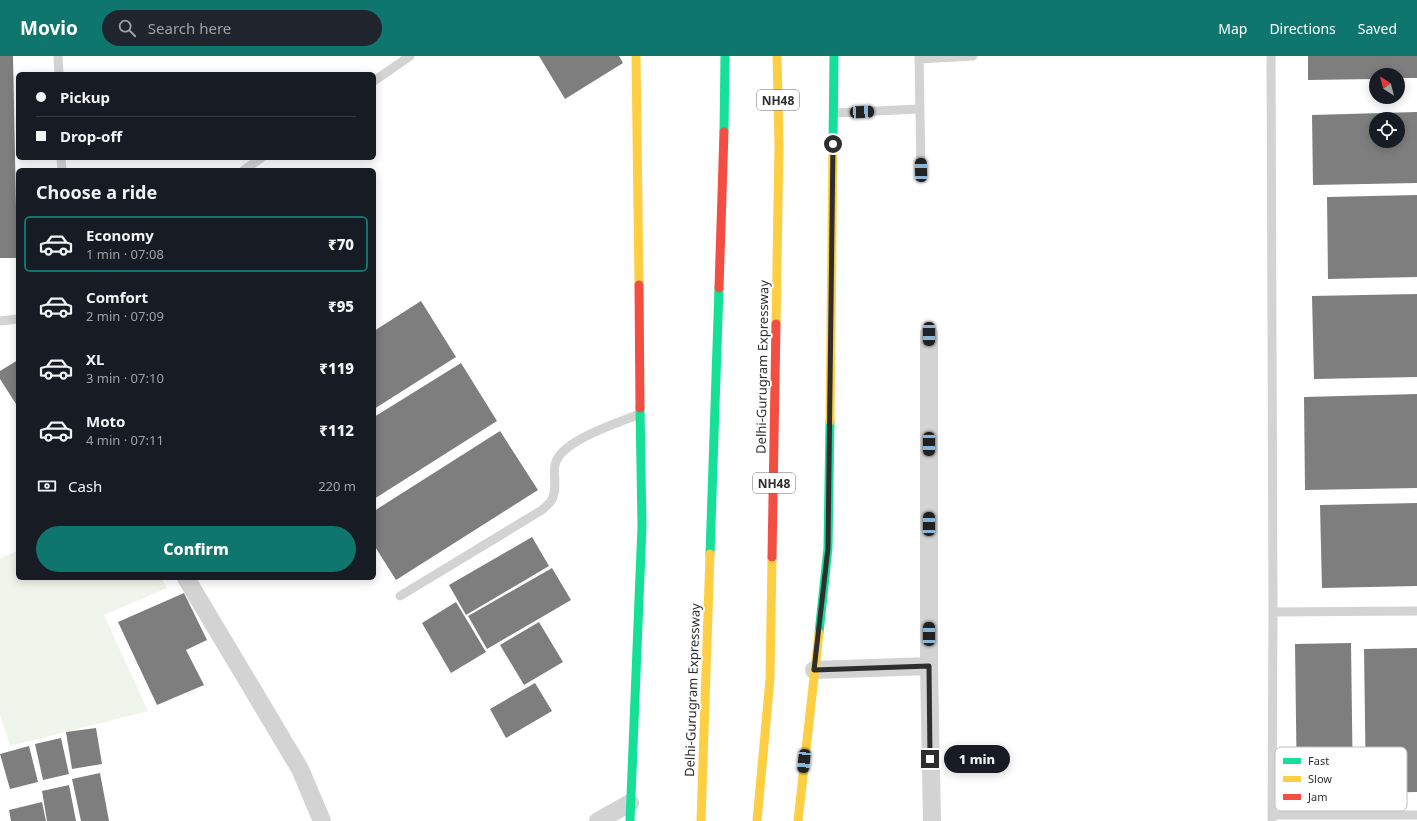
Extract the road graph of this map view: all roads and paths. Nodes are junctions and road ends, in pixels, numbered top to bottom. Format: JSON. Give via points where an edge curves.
{"nodes":[{"id":1,"x":58,"y":56,"type":"edge"},
{"id":2,"x":410,"y":56,"type":"edge"},
{"id":3,"x":636,"y":56,"type":"edge"},
{"id":4,"x":725,"y":56,"type":"edge"},
{"id":5,"x":777,"y":56,"type":"edge"},
{"id":6,"x":834,"y":56,"type":"edge"},
{"id":7,"x":973,"y":56,"type":"edge"},
{"id":8,"x":1271,"y":56,"type":"edge"},
{"id":9,"x":919,"y":57,"type":"edge"},
{"id":10,"x":58,"y":72,"type":"edge"},
{"id":11,"x":376,"y":80,"type":"edge"},
{"id":12,"x":919,"y":109,"type":"junction"},
{"id":13,"x":834,"y":113,"type":"junction"},
{"id":14,"x":258,"y":160,"type":"edge"},
{"id":15,"x":247,"y":168,"type":"edge"},
{"id":16,"x":921,"y":170,"type":"dead end"},
{"id":17,"x":16,"y":319,"type":"edge"},
{"id":18,"x":0,"y":321,"type":"edge"},
{"id":19,"x":929,"y":334,"type":"dead end"},
{"id":20,"x":641,"y":414,"type":"junction"},
{"id":21,"x":187,"y":580,"type":"edge"},
{"id":22,"x":400,"y":596,"type":"dead end"},
{"id":23,"x":1417,"y":611,"type":"edge"},
{"id":24,"x":1273,"y":612,"type":"junction"},
{"id":25,"x":929,"y":666,"type":"junction"},
{"id":26,"x":814,"y":670,"type":"junction"},
{"id":27,"x":630,"y":803,"type":"junction"},
{"id":28,"x":1417,"y":815,"type":"edge"},
{"id":29,"x":1272,"y":818,"type":"edge"},
{"id":30,"x":322,"y":821,"type":"edge"},
{"id":31,"x":598,"y":821,"type":"edge"},
{"id":32,"x":630,"y":821,"type":"edge"},
{"id":33,"x":701,"y":821,"type":"edge"},
{"id":34,"x":757,"y":821,"type":"edge"},
{"id":35,"x":798,"y":821,"type":"edge"},
{"id":36,"x":932,"y":821,"type":"edge"}],
"edges":[{"from":1,"to":10,"type":"lane"},
{"from":2,"to":11,"type":"lane"},
{"from":3,"to":20,"type":"main road"},
{"from":4,"to":33,"type":"main road","name":"Delhi-Gurugram Expressway"},
{"from":5,"to":34,"type":"main road","name":"Delhi-Gurugram Expressway","number":"NH48","via":[[779,145],[770,679]]},
{"from":6,"to":13,"type":"main road"},
{"from":7,"to":9,"type":"lane"},
{"from":8,"to":24,"type":"lane"},
{"from":9,"to":12,"type":"lane"},
{"from":12,"to":13,"type":"lane"},
{"from":12,"to":16,"type":"lane"},
{"from":13,"to":26,"type":"main road","via":[[828,548]]},
{"from":14,"to":15,"type":"lane"},
{"from":17,"to":18,"type":"lane"},
{"from":19,"to":25,"type":"street"},
{"from":20,"to":22,"type":"lane","via":[[578,440],[565,449],[558,456],[555,465],[554,494],[542,510]]},
{"from":20,"to":27,"type":"main road","via":[[642,526]]},
{"from":21,"to":30,"type":"street","via":[[300,769]]},
{"from":23,"to":24,"type":"lane"},
{"from":24,"to":29,"type":"lane"},
{"from":25,"to":26,"type":"street"},
{"from":25,"to":36,"type":"street"},
{"from":26,"to":35,"type":"main road"},
{"from":27,"to":31,"type":"street"},
{"from":27,"to":32,"type":"main road"},
{"from":28,"to":29,"type":"lane"}]}
